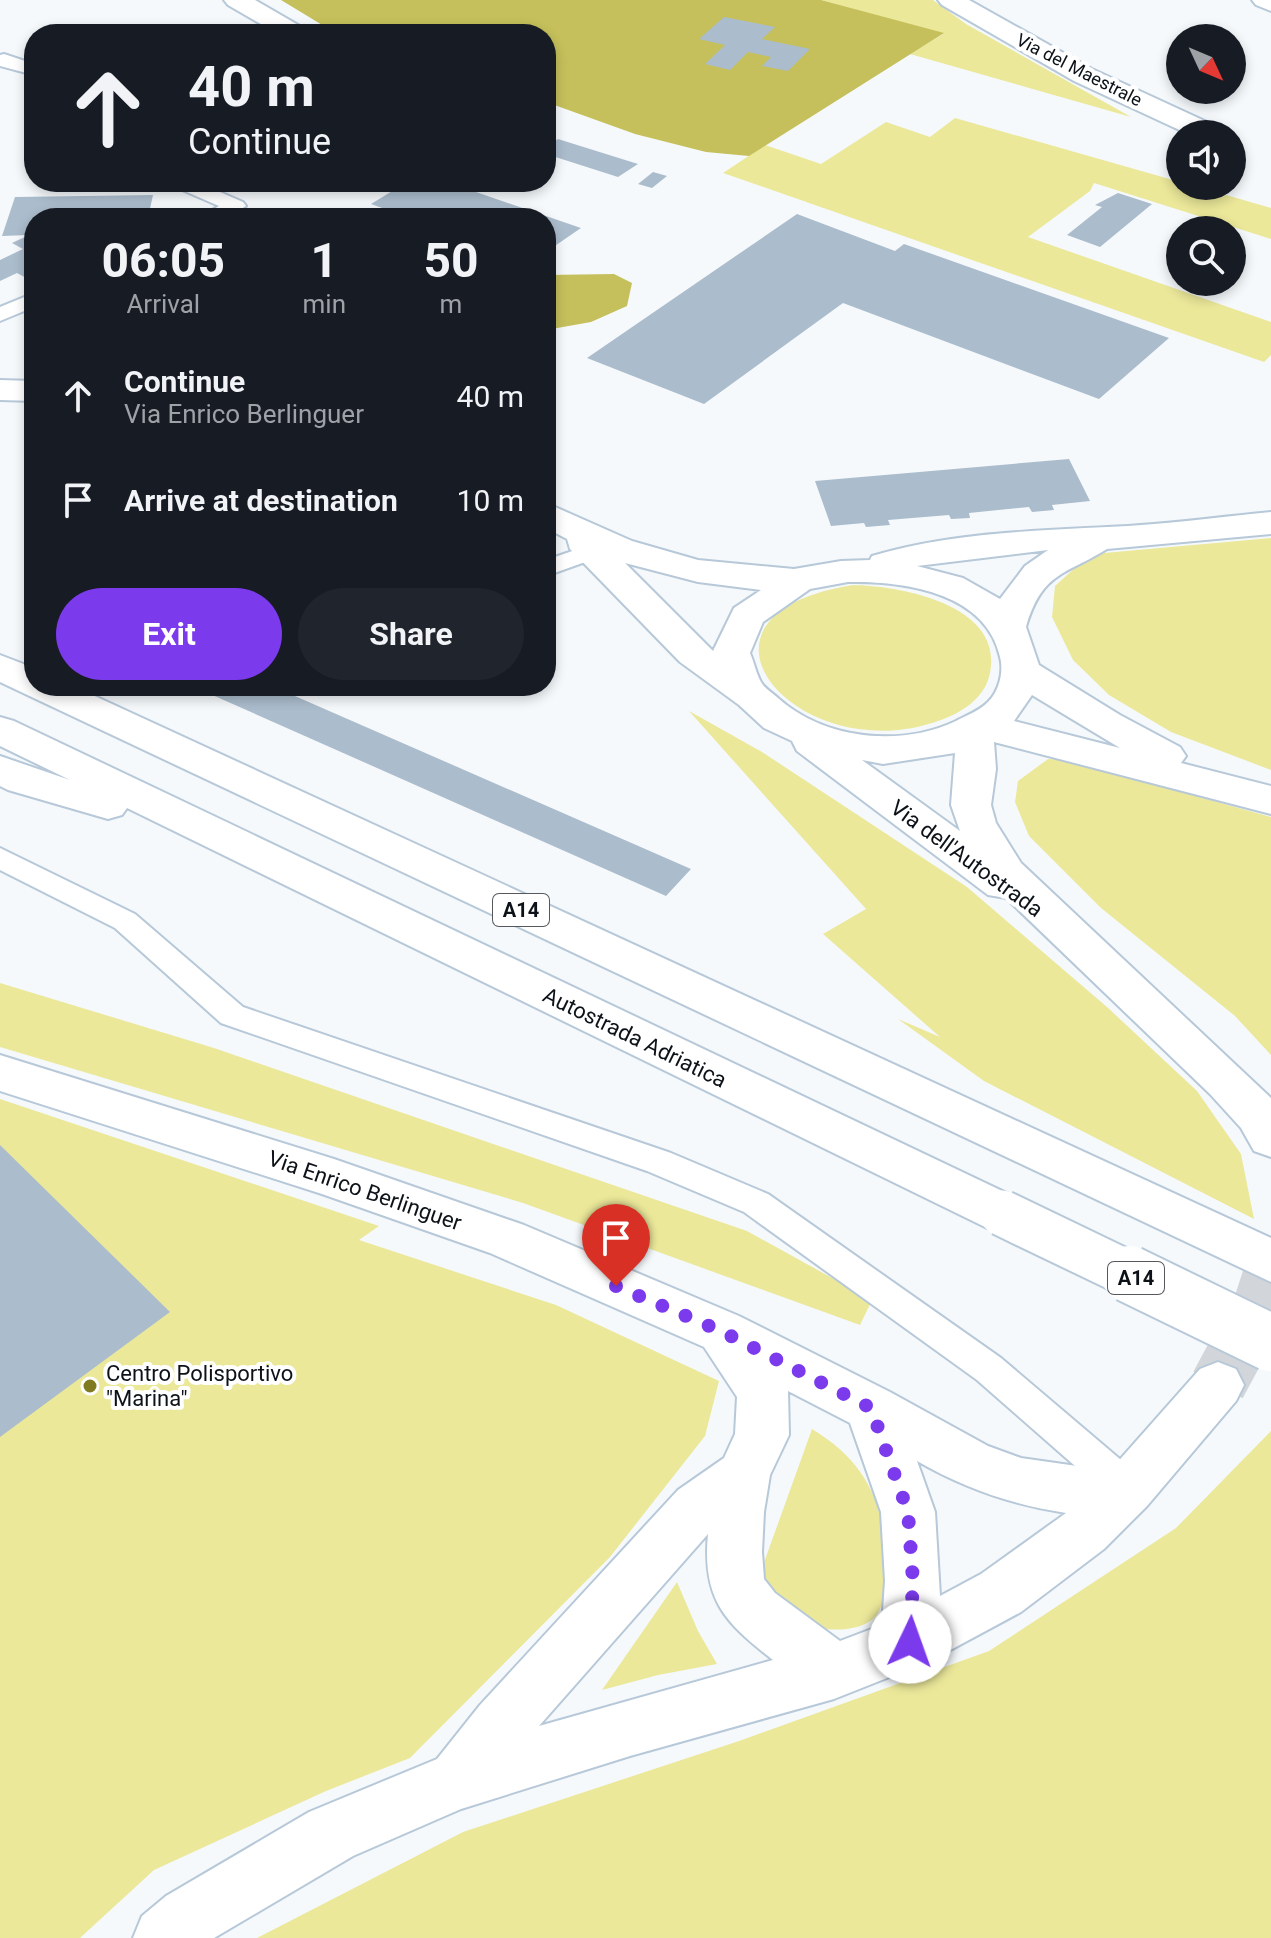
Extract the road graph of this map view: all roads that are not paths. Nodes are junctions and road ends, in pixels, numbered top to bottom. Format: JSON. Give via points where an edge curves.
{"nodes":[{"id":1,"x":237,"y":0,"type":"edge"},
{"id":2,"x":951,"y":0,"type":"edge"},
{"id":3,"x":1265,"y":0,"type":"edge"},
{"id":4,"x":1271,"y":3,"type":"edge"},
{"id":5,"x":279,"y":24,"type":"edge"},
{"id":6,"x":0,"y":61,"type":"edge"},
{"id":7,"x":24,"y":66,"type":"edge"},
{"id":8,"x":1180,"y":120,"type":"edge"},
{"id":9,"x":203,"y":192,"type":"edge"},
{"id":10,"x":232,"y":208,"type":"edge"},
{"id":11,"x":24,"y":304,"type":"edge"},
{"id":12,"x":0,"y":315,"type":"edge"},
{"id":13,"x":0,"y":390,"type":"edge"},
{"id":14,"x":24,"y":391,"type":"edge"},
{"id":15,"x":1271,"y":523,"type":"edge"},
{"id":16,"x":570,"y":531,"type":"edge"},
{"id":17,"x":1107,"y":538,"type":"junction"},
{"id":18,"x":556,"y":553,"type":"edge"},
{"id":19,"x":867,"y":570,"type":"junction"},
{"id":20,"x":798,"y":581,"type":"junction"},
{"id":21,"x":1007,"y":628,"type":"junction"},
{"id":22,"x":0,"y":667,"type":"edge"},
{"id":23,"x":1021,"y":670,"type":"junction"},
{"id":24,"x":24,"y":678,"type":"edge"},
{"id":25,"x":748,"y":695,"type":"junction"},
{"id":26,"x":62,"y":696,"type":"edge"},
{"id":27,"x":978,"y":729,"type":"junction"},
{"id":28,"x":0,"y":730,"type":"edge"},
{"id":29,"x":802,"y":734,"type":"junction"},
{"id":30,"x":0,"y":769,"type":"edge"},
{"id":31,"x":1228,"y":789,"type":"junction"},
{"id":32,"x":1271,"y":800,"type":"edge"},
{"id":33,"x":228,"y":840,"type":"junction"},
{"id":34,"x":0,"y":858,"type":"edge"},
{"id":35,"x":1063,"y":928,"type":"junction"},
{"id":36,"x":0,"y":1073,"type":"edge"},
{"id":37,"x":1271,"y":1138,"type":"edge"},
{"id":38,"x":1271,"y":1261,"type":"edge"},
{"id":39,"x":721,"y":1331,"type":"junction"},
{"id":40,"x":1271,"y":1343,"type":"edge"},
{"id":41,"x":1218,"y":1385,"type":"tunnel mouth"},
{"id":42,"x":871,"y":1408,"type":"junction"},
{"id":43,"x":743,"y":1475,"type":"junction"},
{"id":44,"x":1128,"y":1489,"type":"junction"},
{"id":45,"x":910,"y":1642,"type":"junction"},
{"id":46,"x":834,"y":1671,"type":"junction"},
{"id":47,"x":458,"y":1780,"type":"junction"},
{"id":48,"x":164,"y":1938,"type":"edge"}],
"edges":[{"from":1,"to":5,"type":"main road"},
{"from":2,"to":8,"type":"main road","name":"Via del Maestrale","via":[[1083,75]]},
{"from":3,"to":4,"type":"main road"},
{"from":6,"to":7,"type":"lane"},
{"from":9,"to":10,"type":"lane","via":[[236,206]]},
{"from":11,"to":12,"type":"lane"},
{"from":13,"to":14,"type":"main road"},
{"from":15,"to":17,"type":"main road"},
{"from":16,"to":18,"type":"lane"},
{"from":16,"to":20,"type":"main road","via":[[698,571]]},
{"from":16,"to":25,"type":"main road","via":[[693,654]]},
{"from":17,"to":19,"type":"main road","via":[[1056,538],[918,554]]},
{"from":17,"to":21,"type":"main road","via":[[1057,558],[1037,573],[1011,608]]},
{"from":19,"to":20,"type":"main road"},
{"from":19,"to":21,"type":"main road","via":[[949,586],[992,611]]},
{"from":20,"to":25,"type":"main road","via":[[761,601],[738,629],[732,651]]},
{"from":21,"to":23,"type":"main road"},
{"from":22,"to":24,"type":"main road"},
{"from":23,"to":27,"type":"main road","via":[[1010,700]]},
{"from":23,"to":31,"type":"main road","via":[[1106,724]]},
{"from":25,"to":29,"type":"main road","via":[[771,717]]},
{"from":26,"to":38,"type":"main road","number":"A14"},
{"from":27,"to":29,"type":"main road","via":[[944,744],[897,750],[836,745]]},
{"from":27,"to":31,"type":"main road"},
{"from":27,"to":35,"type":"main road","name":"Via dell'Autostrada","via":[[971,805],[976,824],[1006,873]]},
{"from":28,"to":33,"type":"main road","name":"Autostrada Adriatica","number":"A14"},
{"from":29,"to":35,"type":"main road","name":"Via dell'Autostrada"},
{"from":30,"to":33,"type":"main road"},
{"from":31,"to":32,"type":"main road"},
{"from":33,"to":40,"type":"main road","name":"Autostrada Adriatica","number":"A14","bridge":true},
{"from":34,"to":44,"type":"lane","via":[[125,921],[232,1015],[659,1162],[756,1203],[989,1369]]},
{"from":35,"to":37,"type":"main road","via":[[1226,1081],[1258,1115]]},
{"from":36,"to":39,"type":"main road","name":"Via Enrico Berlinguer","via":[[493,1234]]},
{"from":39,"to":42,"type":"main road","name":"Via Enrico Berlinguer"},
{"from":39,"to":43,"type":"main road","via":[[763,1393],[762,1435]]},
{"from":41,"to":44,"type":"main road"},
{"from":42,"to":44,"type":"main road","name":"Via Enrico Berlinguer","via":[[971,1464],[1021,1482],[1084,1491]]},
{"from":42,"to":45,"type":"main road","via":[[908,1512]]},
{"from":43,"to":46,"type":"main road","via":[[734,1552],[737,1587],[755,1612]]},
{"from":43,"to":47,"type":"main road","via":[[697,1507]]},
{"from":44,"to":45,"type":"main road","via":[[1085,1531],[1001,1593]]},
{"from":45,"to":46,"type":"main road"},
{"from":46,"to":47,"type":"main road"},
{"from":47,"to":48,"type":"main road","via":[[331,1834],[188,1918]]}]}
